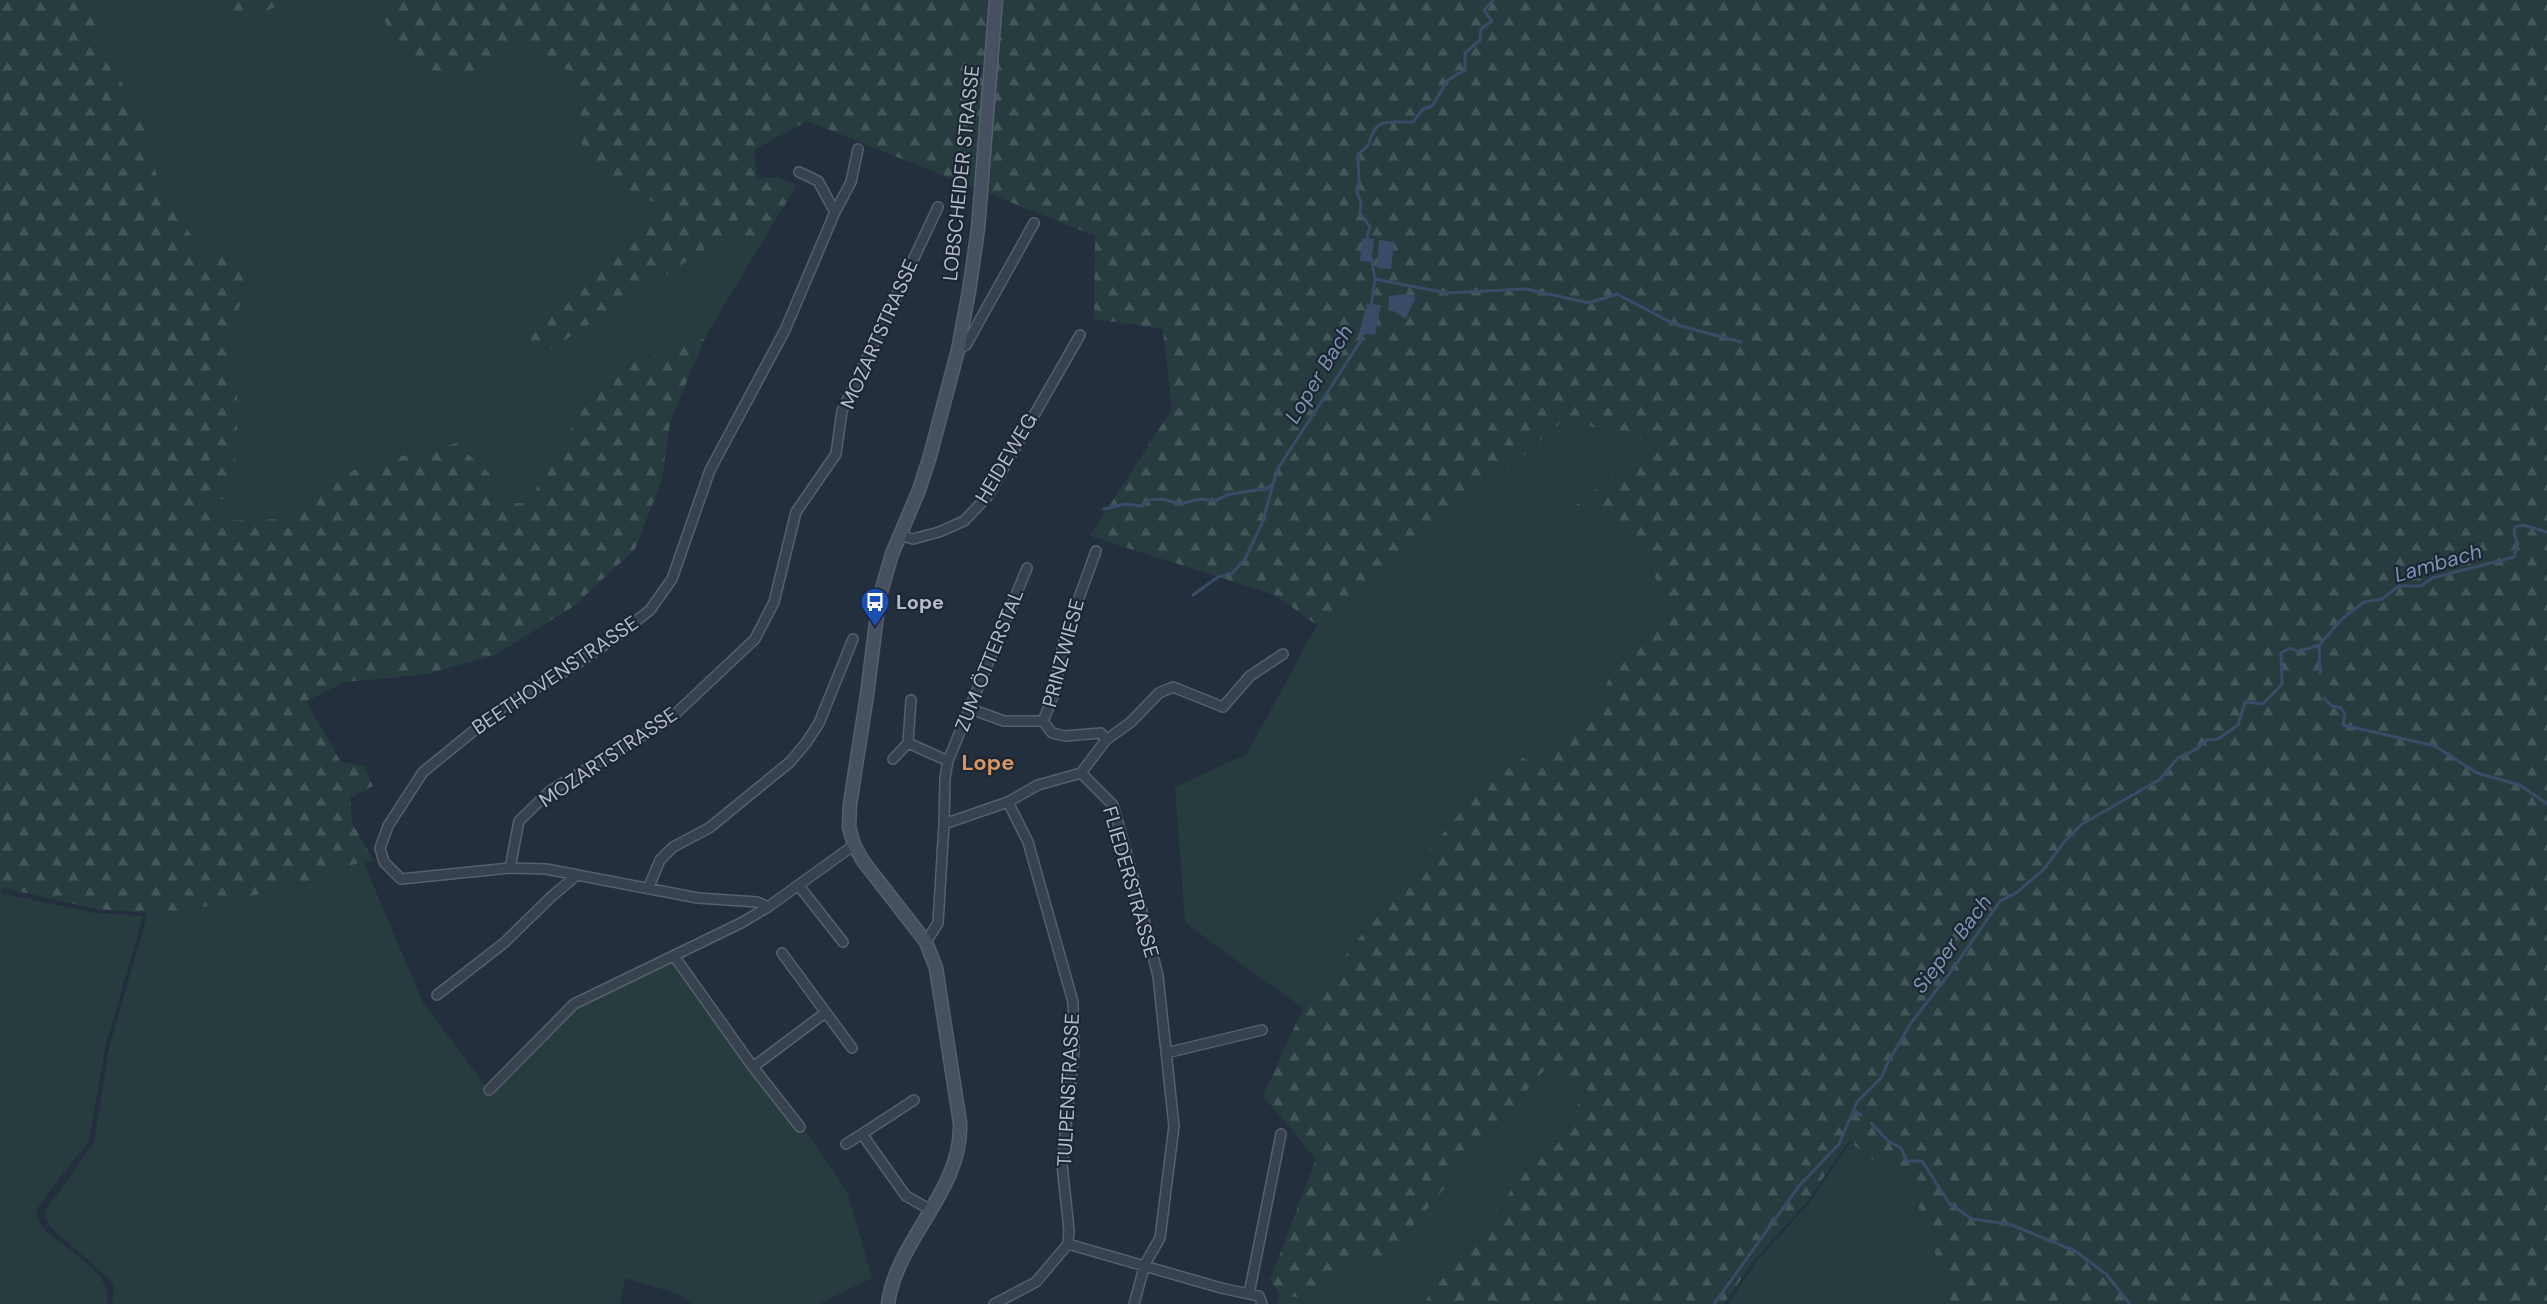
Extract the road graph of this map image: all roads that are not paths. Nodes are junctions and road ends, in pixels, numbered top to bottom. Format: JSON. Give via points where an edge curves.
{"nodes":[{"id":1,"x":996,"y":0,"type":"edge"},
{"id":2,"x":858,"y":149,"type":"dead end"},
{"id":3,"x":799,"y":172,"type":"dead end"},
{"id":4,"x":938,"y":207,"type":"dead end"},
{"id":5,"x":835,"y":212,"type":"junction"},
{"id":6,"x":1034,"y":223,"type":"dead end"},
{"id":7,"x":1080,"y":335,"type":"dead end"},
{"id":8,"x":958,"y":350,"type":"junction"},
{"id":9,"x":900,"y":536,"type":"junction"},
{"id":10,"x":1096,"y":551,"type":"dead end"},
{"id":11,"x":1027,"y":568,"type":"dead end"},
{"id":12,"x":853,"y":639,"type":"dead end"},
{"id":13,"x":1284,"y":654,"type":"dead end"},
{"id":14,"x":911,"y":700,"type":"dead end"},
{"id":15,"x":968,"y":708,"type":"junction"},
{"id":16,"x":1043,"y":721,"type":"junction"},
{"id":17,"x":1106,"y":740,"type":"junction"},
{"id":18,"x":908,"y":743,"type":"junction"},
{"id":19,"x":893,"y":759,"type":"dead end"},
{"id":20,"x":948,"y":761,"type":"junction"},
{"id":21,"x":1081,"y":773,"type":"junction"},
{"id":22,"x":1008,"y":802,"type":"junction"},
{"id":23,"x":944,"y":824,"type":"junction"},
{"id":24,"x":854,"y":845,"type":"junction"},
{"id":25,"x":510,"y":868,"type":"junction"},
{"id":26,"x":577,"y":875,"type":"junction"},
{"id":27,"x":799,"y":886,"type":"junction"},
{"id":28,"x":648,"y":889,"type":"junction"},
{"id":29,"x":768,"y":907,"type":"junction"},
{"id":30,"x":843,"y":942,"type":"dead end"},
{"id":31,"x":927,"y":942,"type":"junction"},
{"id":32,"x":782,"y":953,"type":"dead end"},
{"id":33,"x":674,"y":956,"type":"junction"},
{"id":34,"x":437,"y":995,"type":"dead end"},
{"id":35,"x":825,"y":1013,"type":"junction"},
{"id":36,"x":1262,"y":1030,"type":"dead end"},
{"id":37,"x":852,"y":1048,"type":"dead end"},
{"id":38,"x":1166,"y":1053,"type":"junction"},
{"id":39,"x":753,"y":1066,"type":"junction"},
{"id":40,"x":489,"y":1090,"type":"dead end"},
{"id":41,"x":914,"y":1100,"type":"dead end"},
{"id":42,"x":800,"y":1126,"type":"dead end"},
{"id":43,"x":862,"y":1134,"type":"junction"},
{"id":44,"x":1281,"y":1134,"type":"dead end"},
{"id":45,"x":846,"y":1144,"type":"dead end"},
{"id":46,"x":931,"y":1210,"type":"junction"},
{"id":47,"x":1068,"y":1244,"type":"junction"},
{"id":48,"x":1145,"y":1264,"type":"junction"},
{"id":49,"x":1249,"y":1294,"type":"junction"},
{"id":50,"x":1007,"y":1301,"type":"edge"},
{"id":51,"x":888,"y":1304,"type":"edge"},
{"id":52,"x":994,"y":1304,"type":"edge"},
{"id":53,"x":1134,"y":1304,"type":"edge"},
{"id":54,"x":1262,"y":1304,"type":"edge"}],
"edges":[{"from":1,"to":8,"type":"street","name":"LOBSCHEIDER STRASSE","via":[[978,236]]},
{"from":2,"to":5,"type":"street","name":"BEETHOVENSTRASSE","via":[[851,182]]},
{"from":3,"to":5,"type":"street","via":[[818,181]]},
{"from":4,"to":25,"type":"street","name":"MOZARTSTRASSE","via":[[842,411],[836,454],[796,512],[774,602],[755,639],[671,718],[550,791],[519,821]]},
{"from":5,"to":25,"type":"street","name":"BEETHOVENSTRASSE","via":[[785,330],[710,470],[672,579],[651,610],[569,669],[503,707],[445,752],[423,772],[388,826],[380,848],[384,862],[401,879]]},
{"from":6,"to":8,"type":"street","name":"LOBSCHEIDER STRASSE","via":[[966,345]]},
{"from":7,"to":9,"type":"street","name":"HEIDEWEG","via":[[987,497],[964,521],[914,539]]},
{"from":8,"to":9,"type":"street","name":"LOBSCHEIDER STRASSE","via":[[930,456]]},
{"from":9,"to":24,"type":"street","name":"LOBSCHEIDER STRASSE","via":[[879,598],[850,804],[849,827]]},
{"from":10,"to":16,"type":"street","name":"PRINZWIESE","via":[[1064,639],[1054,694]]},
{"from":11,"to":15,"type":"street","name":"ZUM ÖTTERSTAL"},
{"from":12,"to":28,"type":"street","via":[[819,723],[806,743],[790,762],[709,828],[673,847],[660,860]]},
{"from":13,"to":17,"type":"street","via":[[1250,675],[1223,707],[1173,687],[1159,693],[1131,722]]},
{"from":14,"to":18,"type":"street"},
{"from":15,"to":16,"type":"street","via":[[1004,721]]},
{"from":15,"to":20,"type":"street","name":"ZUM ÖTTERSTAL"},
{"from":16,"to":17,"type":"street","via":[[1052,733],[1065,736],[1101,732]]},
{"from":17,"to":21,"type":"street"},
{"from":18,"to":19,"type":"street"},
{"from":18,"to":20,"type":"street"},
{"from":20,"to":23,"type":"street","name":"ZUM ÖTTERSTAL"},
{"from":21,"to":22,"type":"street","via":[[1038,785]]},
{"from":21,"to":38,"type":"street","name":"FLIEDERSTRASSE","via":[[1113,805],[1158,976]]},
{"from":22,"to":23,"type":"street"},
{"from":22,"to":47,"type":"street","name":"TULPENSTRASSE","via":[[1028,842],[1073,1002],[1074,1050],[1062,1164]]},
{"from":23,"to":31,"type":"street","via":[[938,922]]},
{"from":24,"to":27,"type":"street"},
{"from":24,"to":31,"type":"street","name":"LOBSCHEIDER STRASSE"},
{"from":25,"to":26,"type":"street","name":"BEETHOVENSTRASSE"},
{"from":26,"to":28,"type":"street","name":"BEETHOVENSTRASSE"},
{"from":26,"to":34,"type":"street","via":[[504,943]]},
{"from":27,"to":29,"type":"street"},
{"from":27,"to":30,"type":"street"},
{"from":28,"to":29,"type":"street","name":"BEETHOVENSTRASSE","via":[[757,902]]},
{"from":29,"to":33,"type":"street"},
{"from":31,"to":46,"type":"street","name":"LOBSCHEIDER STRASSE","via":[[936,968],[961,1140],[955,1162]]},
{"from":32,"to":35,"type":"street"},
{"from":33,"to":39,"type":"street"},
{"from":33,"to":40,"type":"street","via":[[574,1004]]},
{"from":35,"to":37,"type":"street"},
{"from":35,"to":39,"type":"street"},
{"from":36,"to":38,"type":"street"},
{"from":38,"to":48,"type":"street","name":"FLIEDERSTRASSE","via":[[1174,1126],[1160,1238]]},
{"from":39,"to":42,"type":"street"},
{"from":41,"to":43,"type":"street"},
{"from":43,"to":45,"type":"street"},
{"from":43,"to":46,"type":"street","via":[[906,1196]]},
{"from":44,"to":49,"type":"street"},
{"from":46,"to":51,"type":"street","name":"LOBSCHEIDER STRASSE","via":[[897,1273]]},
{"from":47,"to":48,"type":"street"},
{"from":47,"to":50,"type":"street","via":[[1036,1282]]},
{"from":48,"to":49,"type":"street"},
{"from":48,"to":53,"type":"street","name":"FLIEDERSTRASSE"},
{"from":49,"to":54,"type":"street","via":[[1258,1296]]},
{"from":50,"to":52,"type":"street"}]}
